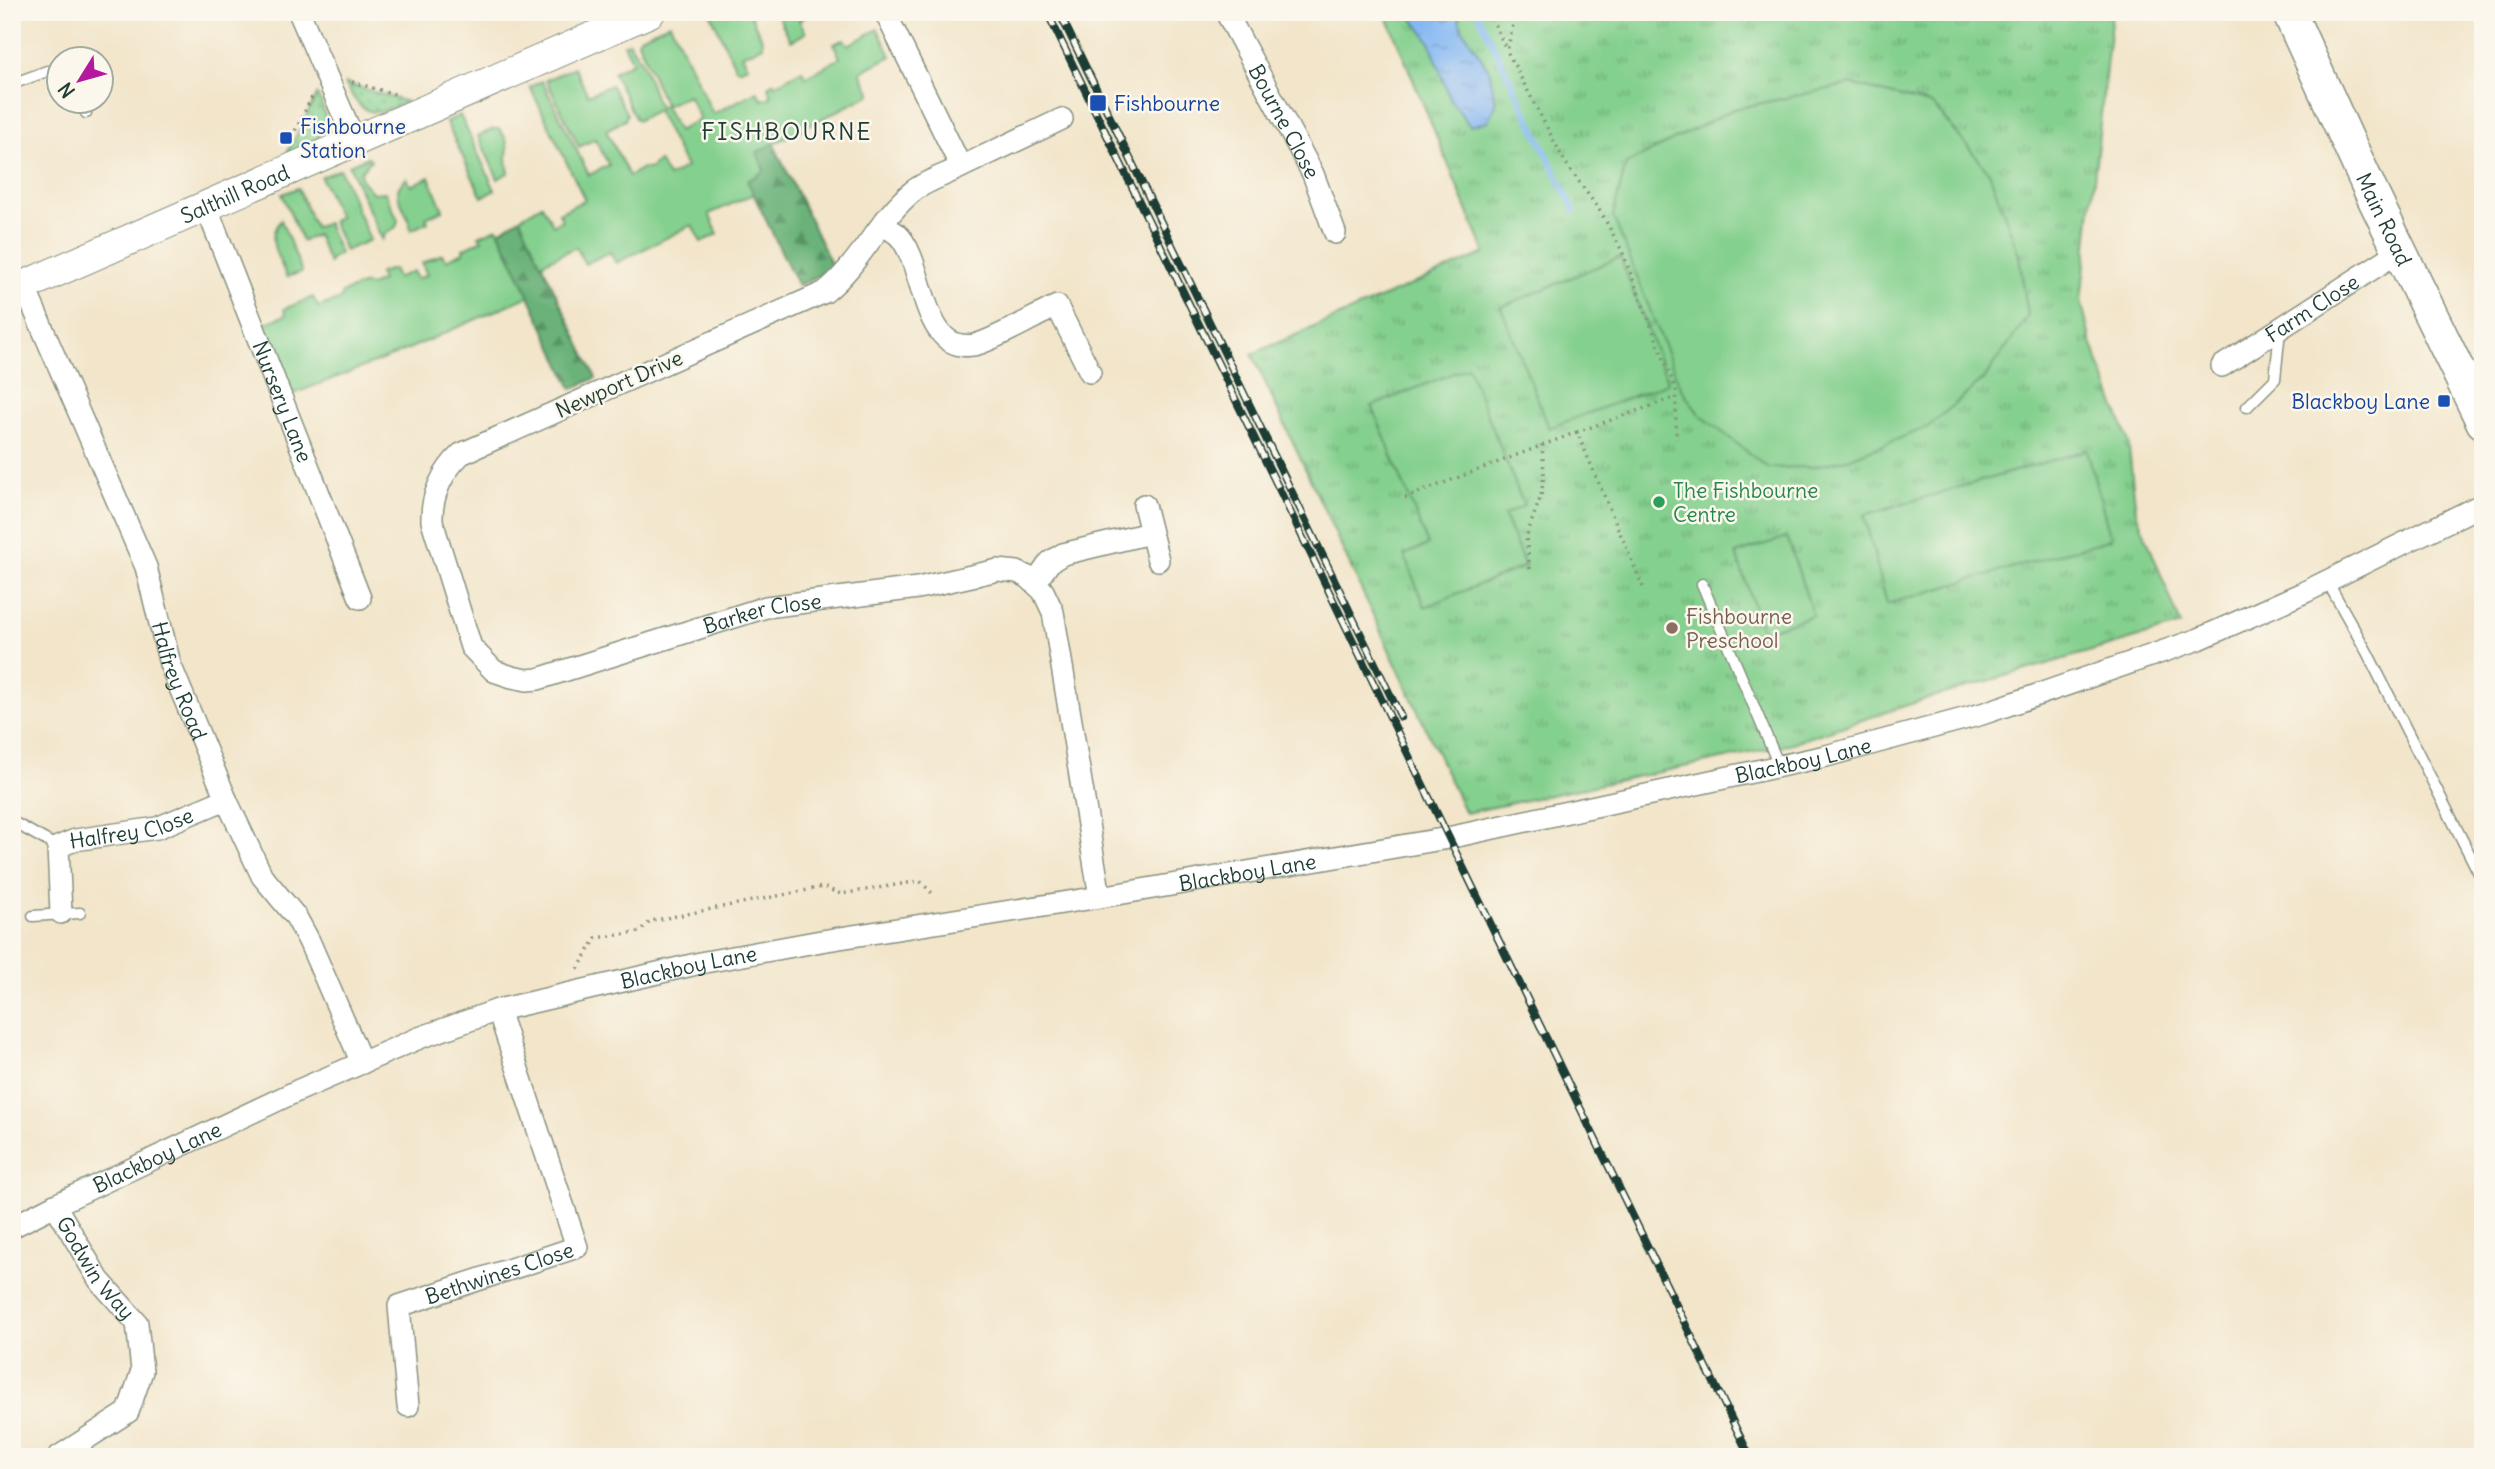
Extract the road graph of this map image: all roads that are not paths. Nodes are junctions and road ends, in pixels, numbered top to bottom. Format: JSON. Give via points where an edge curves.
{"nodes":[{"id":1,"x":299,"y":12,"type":"edge"},
{"id":2,"x":650,"y":12,"type":"edge"},
{"id":3,"x":885,"y":12,"type":"edge"},
{"id":4,"x":1226,"y":12,"type":"edge"},
{"id":5,"x":2289,"y":12,"type":"edge"},
{"id":6,"x":46,"y":71,"type":"edge"},
{"id":7,"x":12,"y":84,"type":"edge"},
{"id":8,"x":1062,"y":119,"type":"dead end"},
{"id":9,"x":355,"y":142,"type":"junction"},
{"id":10,"x":961,"y":167,"type":"junction"},
{"id":11,"x":206,"y":206,"type":"junction"},
{"id":12,"x":883,"y":226,"type":"junction"},
{"id":13,"x":1335,"y":233,"type":"dead end"},
{"id":14,"x":2400,"y":251,"type":"junction"},
{"id":15,"x":18,"y":288,"type":"edge"},
{"id":16,"x":2280,"y":328,"type":"junction"},
{"id":17,"x":2222,"y":366,"type":"dead end"},
{"id":18,"x":1090,"y":372,"type":"dead end"},
{"id":19,"x":2247,"y":407,"type":"dead end"},
{"id":20,"x":2483,"y":422,"type":"edge"},
{"id":21,"x":2483,"y":504,"type":"edge"},
{"id":22,"x":1143,"y":505,"type":"dead end"},
{"id":23,"x":1150,"y":533,"type":"junction"},
{"id":24,"x":1158,"y":560,"type":"dead end"},
{"id":25,"x":2327,"y":581,"type":"junction"},
{"id":26,"x":1035,"y":583,"type":"junction"},
{"id":27,"x":1702,"y":584,"type":"dead end"},
{"id":28,"x":360,"y":598,"type":"dead end"},
{"id":29,"x":494,"y":671,"type":"joint"},
{"id":30,"x":1780,"y":768,"type":"junction"},
{"id":31,"x":226,"y":799,"type":"junction"},
{"id":32,"x":13,"y":822,"type":"edge"},
{"id":33,"x":58,"y":847,"type":"junction"},
{"id":34,"x":2480,"y":875,"type":"dead end"},
{"id":35,"x":1100,"y":897,"type":"junction"},
{"id":36,"x":70,"y":913,"type":"joint"},
{"id":37,"x":33,"y":916,"type":"dead end"},
{"id":38,"x":498,"y":1010,"type":"junction"},
{"id":39,"x":362,"y":1063,"type":"junction"},
{"id":40,"x":55,"y":1205,"type":"junction"},
{"id":41,"x":12,"y":1227,"type":"edge"},
{"id":42,"x":408,"y":1406,"type":"dead end"},
{"id":43,"x":58,"y":1457,"type":"edge"}],
"edges":[{"from":1,"to":9,"type":"street"},
{"from":2,"to":9,"type":"street","name":"Salthill Road"},
{"from":3,"to":10,"type":"street"},
{"from":4,"to":13,"type":"street","name":"Bourne Close","via":[[1313,174]]},
{"from":5,"to":14,"type":"main road","name":"Main Road"},
{"from":6,"to":7,"type":"lane"},
{"from":8,"to":10,"type":"street","name":"Newport Drive"},
{"from":9,"to":11,"type":"street","name":"Salthill Road"},
{"from":10,"to":12,"type":"street","name":"Newport Drive","via":[[914,190]]},
{"from":11,"to":15,"type":"street","name":"Salthill Road"},
{"from":11,"to":28,"type":"street","name":"Nursery Lane"},
{"from":12,"to":18,"type":"street","via":[[898,235],[908,252],[930,317],[941,333],[958,344],[974,345],[1057,306]]},
{"from":12,"to":29,"type":"street","name":"Newport Drive","via":[[843,277],[825,292],[461,454],[448,467],[432,508],[432,521],[471,647]]},
{"from":14,"to":16,"type":"street","name":"Farm Close"},
{"from":14,"to":20,"type":"main road","name":"Main Road"},
{"from":15,"to":31,"type":"street","name":"Halfrey Road","via":[[146,567],[170,664]]},
{"from":16,"to":17,"type":"street","name":"Farm Close"},
{"from":16,"to":19,"type":"lane","via":[[2275,379]]},
{"from":21,"to":25,"type":"street","name":"Blackboy Lane"},
{"from":22,"to":23,"type":"street"},
{"from":23,"to":24,"type":"street"},
{"from":23,"to":26,"type":"street","via":[[1063,554],[1050,562]]},
{"from":25,"to":30,"type":"street","name":"Blackboy Lane","via":[[2199,639],[1982,714]]},
{"from":25,"to":34,"type":"lane"},
{"from":26,"to":29,"type":"street","name":"Barker Close","via":[[1017,572],[998,570],[918,588],[766,607],[538,679]]},
{"from":26,"to":35,"type":"street","via":[[1048,598],[1058,634]]},
{"from":27,"to":30,"type":"lane"},
{"from":30,"to":35,"type":"street","name":"Blackboy Lane","via":[[1448,838]]},
{"from":31,"to":33,"type":"street","name":"Halfrey Close","via":[[157,828],[75,840]]},
{"from":31,"to":39,"type":"street","name":"Halfrey Road","via":[[262,876],[305,933]]},
{"from":32,"to":33,"type":"lane"},
{"from":33,"to":36,"type":"street","name":"Halfrey Close"},
{"from":35,"to":38,"type":"street","name":"Blackboy Lane","via":[[718,960]]},
{"from":36,"to":37,"type":"lane"},
{"from":38,"to":39,"type":"street","name":"Blackboy Lane"},
{"from":38,"to":42,"type":"street","name":"Bethwines Close","via":[[577,1247],[400,1306]]},
{"from":39,"to":40,"type":"street","name":"Blackboy Lane"},
{"from":40,"to":41,"type":"street","name":"Blackboy Lane"},
{"from":40,"to":43,"type":"street","name":"Godwin Way","via":[[99,1280],[137,1323],[142,1371],[128,1412]]}]}
